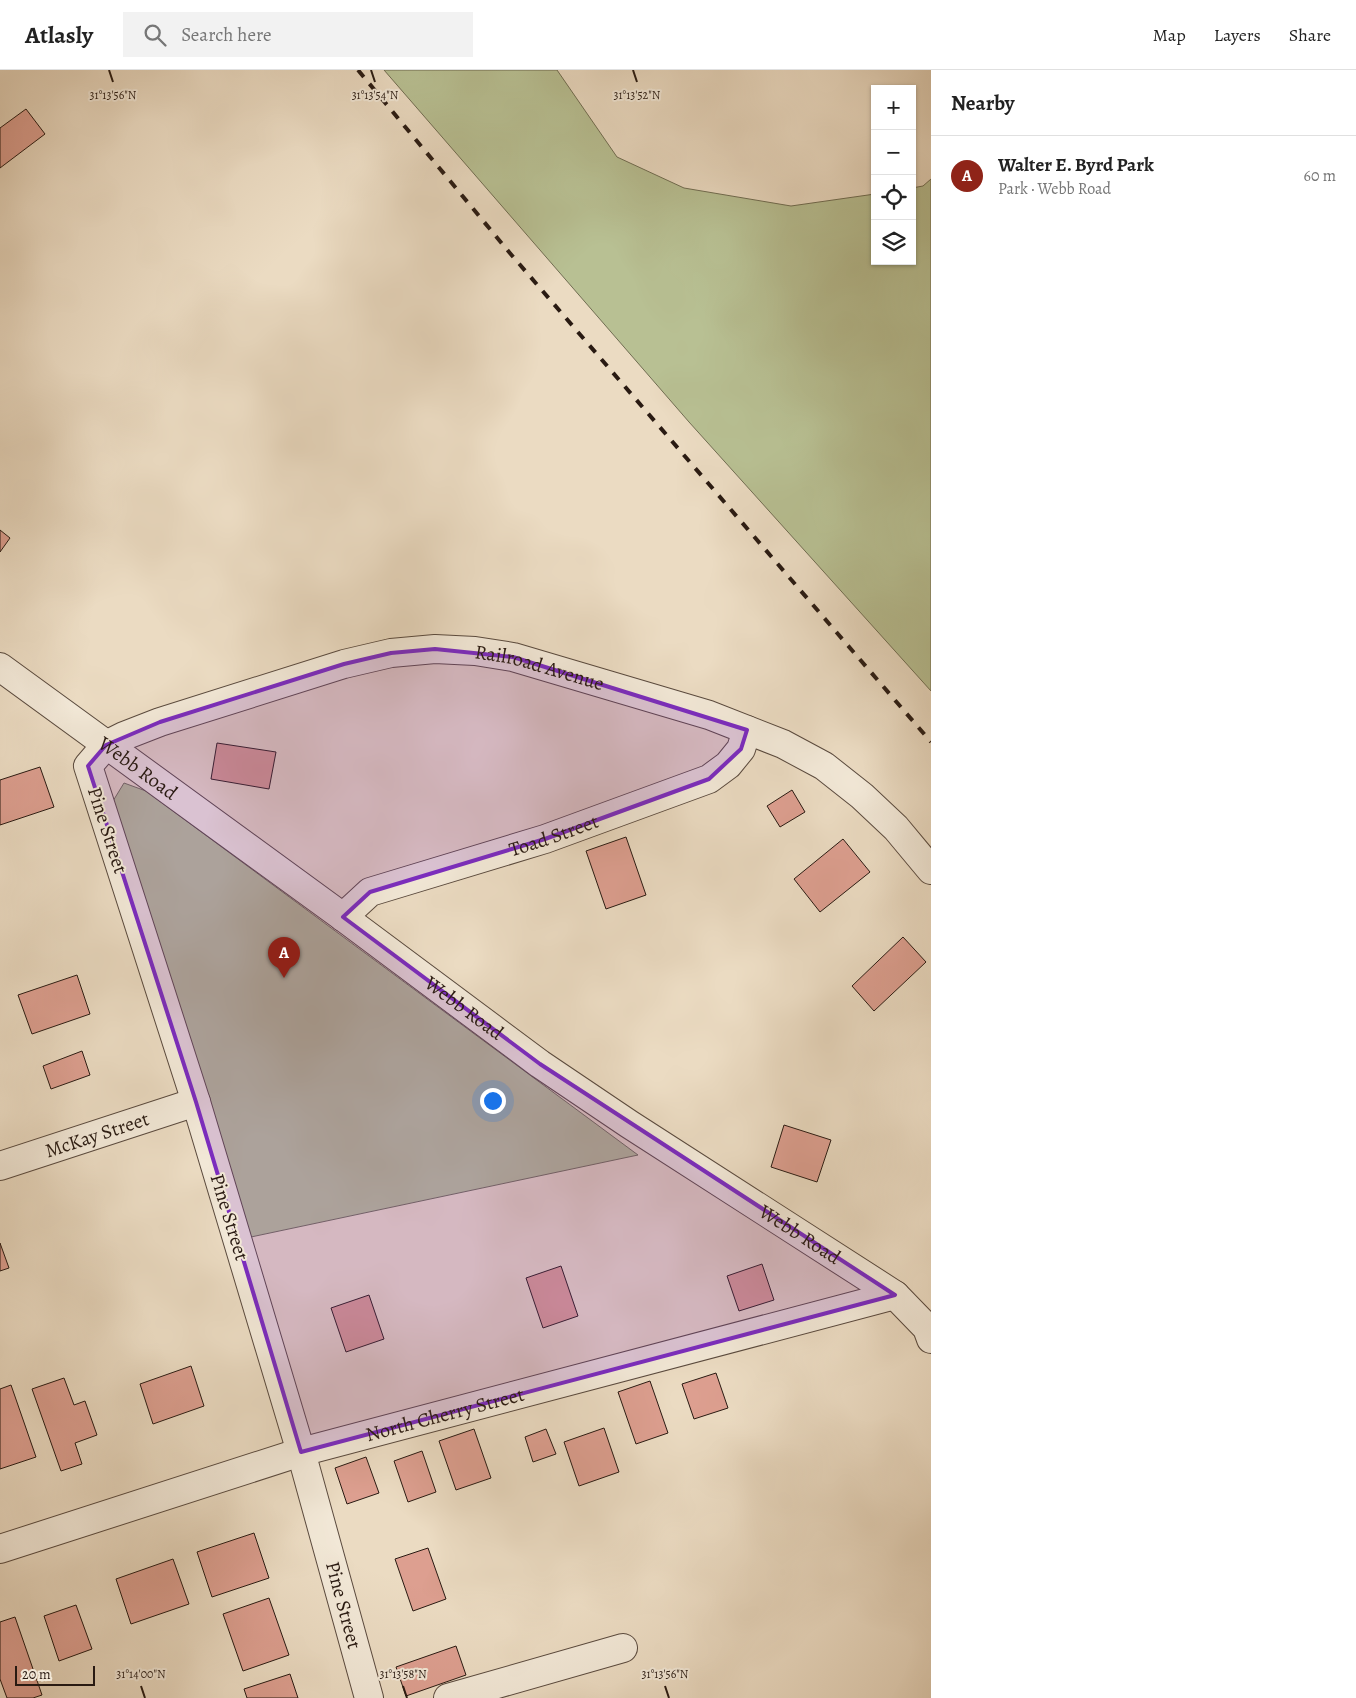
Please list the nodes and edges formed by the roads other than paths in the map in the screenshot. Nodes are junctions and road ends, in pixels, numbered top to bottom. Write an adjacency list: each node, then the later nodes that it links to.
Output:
1 (0, 666): 3 (street, Webb Road)
2 (747, 730): 3 (street, Railroad Avenue); 4 (street, Railroad Avenue); 5 (street, Toad Street)
3 (106, 745): 5 (street, Webb Road); 6 (street, Pine Street)
4 (931, 870)
5 (343, 917): 8 (street, Webb Road)
6 (196, 1102): 7 (street, McKay Street); 10 (street, Pine Street)
7 (0, 1166)
8 (895, 1295): 9 (street, Webb Road); 10 (street, North Cherry Street)
9 (930, 1331)
10 (301, 1452): 11 (street, North Cherry Street); 13 (street, Pine Street)
11 (0, 1549)
12 (623, 1648): 14 (street)
13 (370, 1698)
14 (448, 1698)

